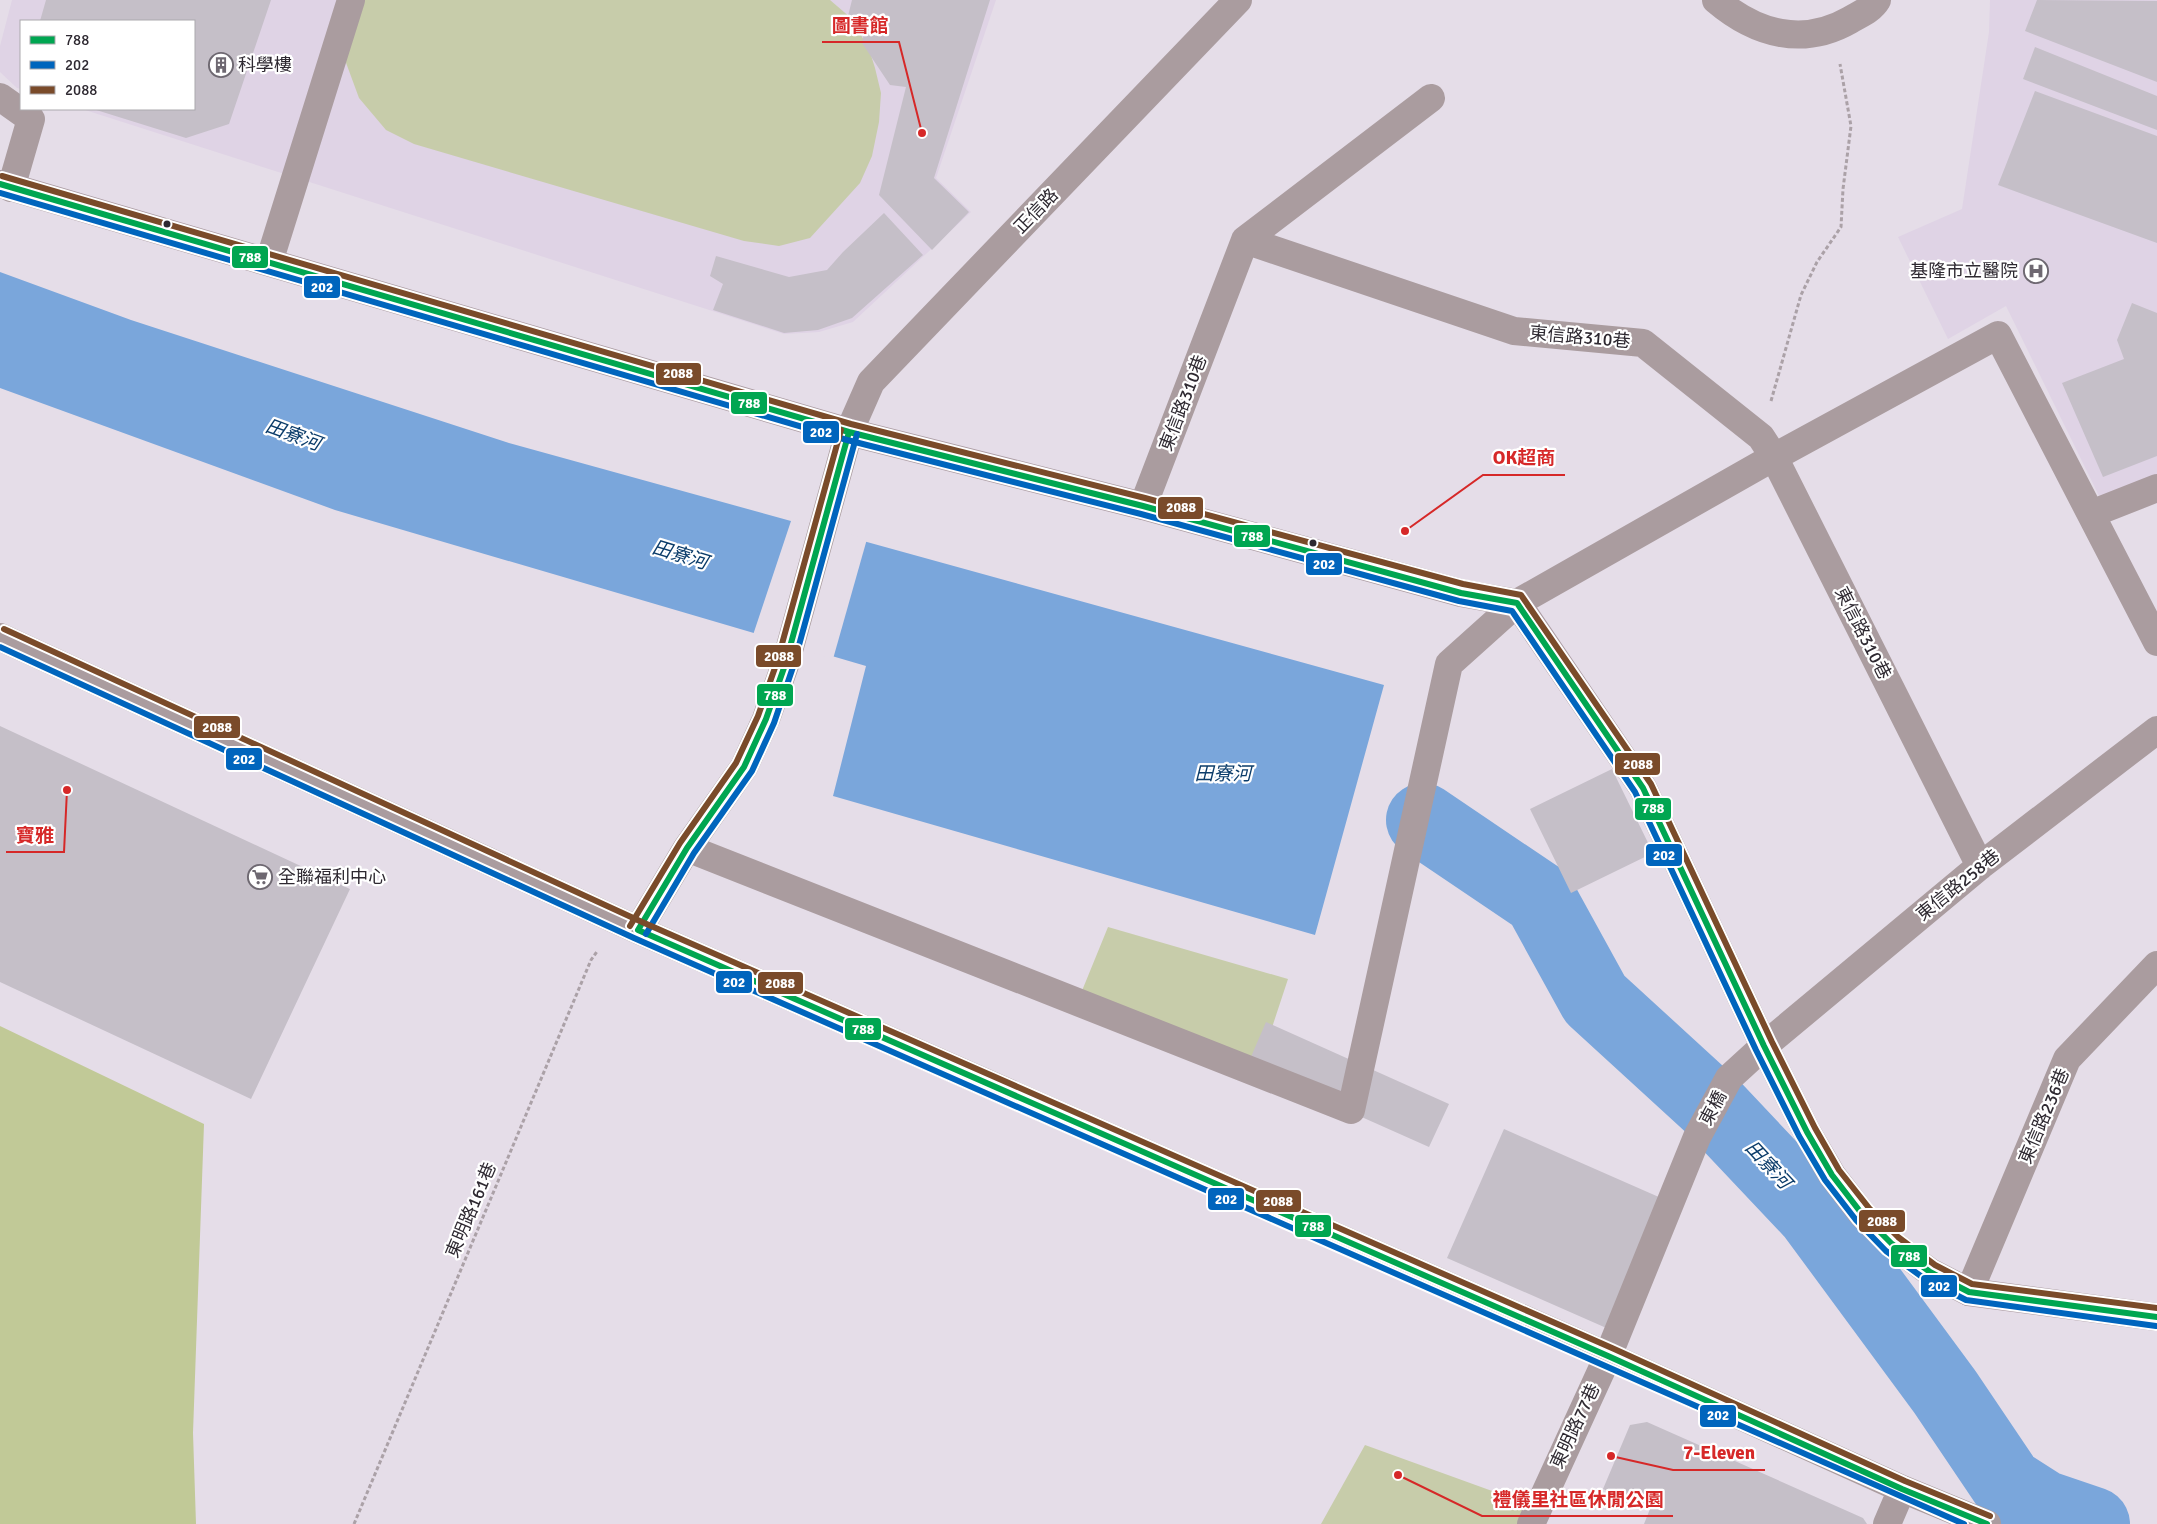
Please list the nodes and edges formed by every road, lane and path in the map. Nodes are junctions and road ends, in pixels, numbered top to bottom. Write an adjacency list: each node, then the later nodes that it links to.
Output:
1 (351, 0): 10 (street)
2 (1238, 0): 11 (street, 正信路)
3 (1716, 0): 5 (street)
4 (1877, 0): 5 (street)
5 (1834, 29): 12 (path)
6 (0, 97): 8 (street)
7 (1432, 98): 9 (street)
8 (6, 186): 10 (main road)
9 (1245, 240): 12 (street, 東信路310巷); 14 (street, 東信路310巷)
10 (269, 262): 11 (main road)
11 (849, 432): 14 (main road); 20 (street, 正信路)
12 (1768, 447): 15 (street); 16 (street); 21 (street, 東信路310巷)
13 (2157, 488): 15 (street)
14 (1143, 506): 16 (main road)
15 (2091, 514): 18 (street)
16 (1518, 603): 20 (street); 24 (main road)
17 (0, 636): 22 (street)
18 (2157, 642)
19 (2157, 730): 21 (street, 東信路258巷)
20 (687, 848): 22 (street, 正信路)
21 (1980, 866): 24 (street, 東信路258巷)
22 (638, 930): 28 (street); 30 (path, 東明路161巷)
23 (2157, 965): 26 (street, 東信路236巷)
24 (1764, 1046): 25 (street, 東信路258巷); 26 (main road)
25 (1729, 1078): 28 (street, 東橋)
26 (1969, 1292): 27 (main road)
27 (2157, 1317)
28 (1608, 1356): 29 (street); 31 (street, 東明路77巷)
29 (1902, 1489): 32 (street); 33 (street)
30 (354, 1524)
31 (1531, 1524)
32 (1887, 1524)
33 (1987, 1524)

